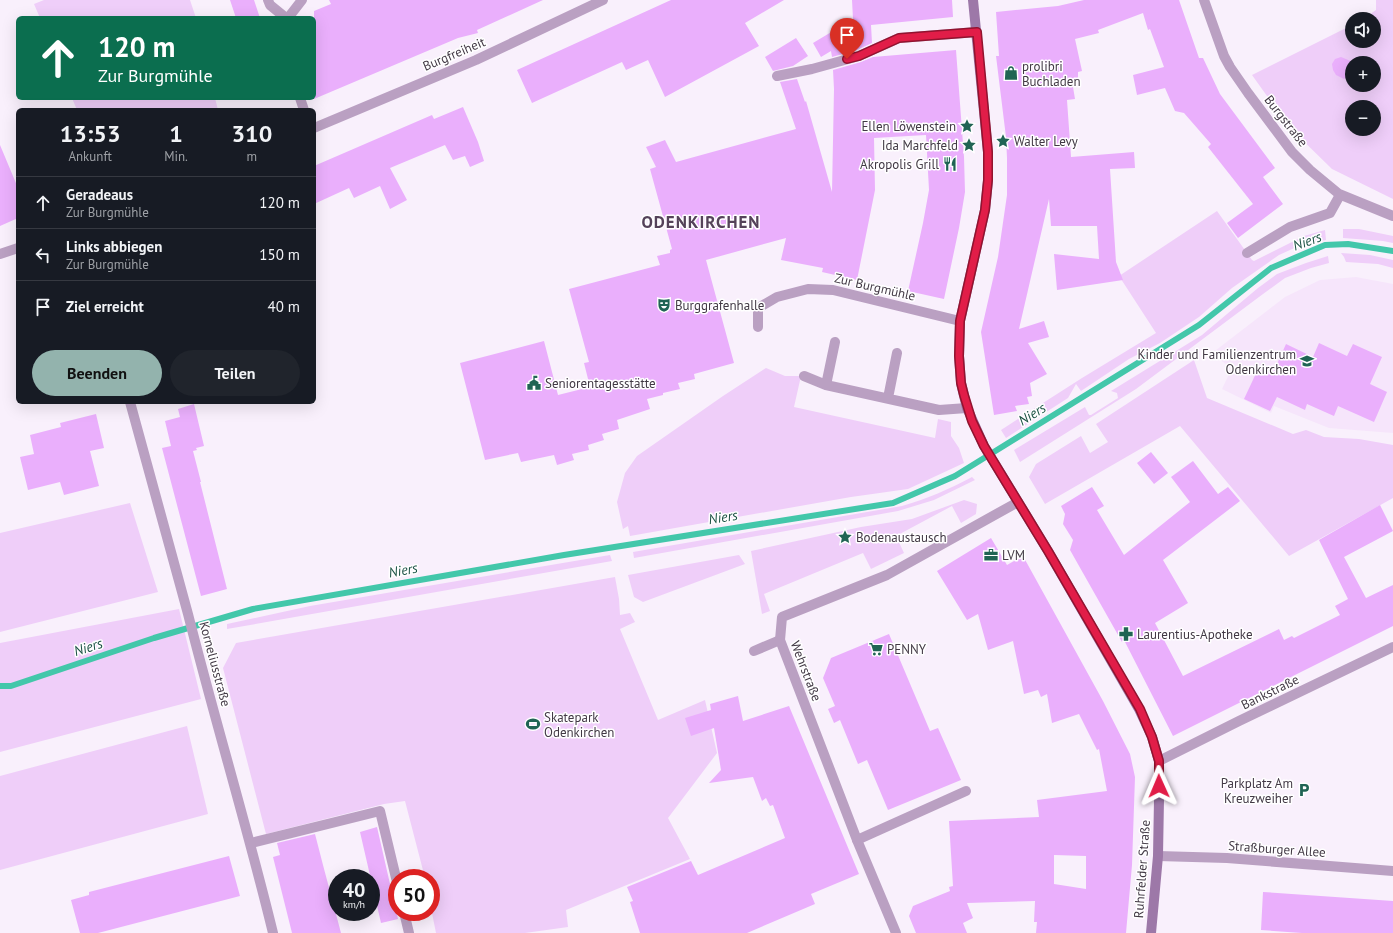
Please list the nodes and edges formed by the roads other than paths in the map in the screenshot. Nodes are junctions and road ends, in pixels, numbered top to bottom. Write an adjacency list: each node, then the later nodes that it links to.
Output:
1 (268, 0): 6 (street)
2 (302, 0): 7 (street)
3 (603, 0): 10 (street, Burgfreiheit)
4 (973, 0): 8 (main road)
5 (1204, 0): 11 (street, Burgstraße)
6 (284, 16)
7 (289, 16)
8 (977, 32): 9 (street); 16 (main road)
9 (777, 76)
10 (316, 127)
11 (1340, 195): 12 (street, Burgstraße); 14 (street)
12 (1393, 216)
13 (16, 249): 15 (street)
14 (1248, 253)
15 (0, 254)
16 (960, 321): 17 (street, Zur Burgmühle); 24 (main road)
17 (758, 327)
18 (835, 342): 21 (street)
19 (897, 353): 22 (street)
20 (804, 376): 21 (street)
21 (826, 385): 22 (street)
22 (888, 398): 24 (street)
23 (131, 404): 32 (street, Korneliusstraße)
24 (967, 408): 25 (main road, Ruhrfelder Straße)
25 (1018, 502): 26 (street, Wehrstraße); 29 (main road, Ruhrfelder Straße)
26 (780, 640): 28 (street); 31 (street, Wehrstraße)
27 (1393, 647): 29 (street, Bankstraße)
28 (754, 652)
29 (1159, 761): 33 (main road, Ruhrfelder Straße)
30 (966, 791): 31 (street)
31 (857, 840): 39 (street, Wehrstraße)
32 (251, 843): 34 (street); 37 (street, Korneliusstraße)
33 (1158, 856): 35 (street, Straßburger Allee); 40 (main road, Ruhrfelder Straße)
34 (394, 869)
35 (1393, 871)
36 (406, 921): 38 (street)
37 (272, 933)
38 (409, 933)
39 (896, 933)
40 (1150, 933)

